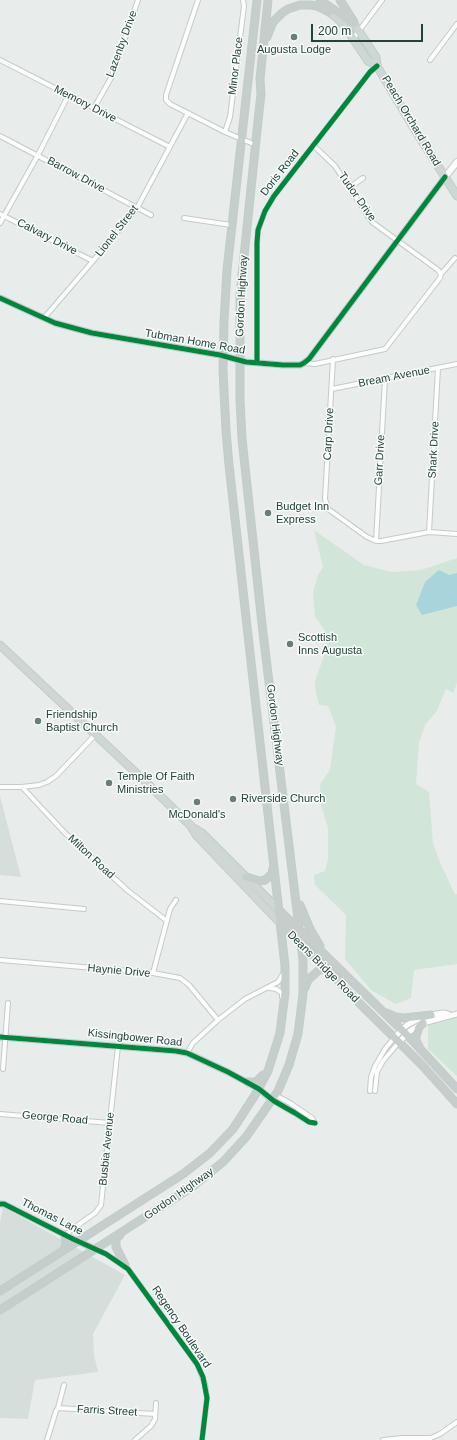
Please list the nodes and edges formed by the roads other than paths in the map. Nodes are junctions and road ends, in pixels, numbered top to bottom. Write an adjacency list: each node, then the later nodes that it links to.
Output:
1 (138, 0): 20 (street, Lazenby Drive)
2 (198, 0): 21 (street)
3 (243, 0): 22 (street, Minor Place)
4 (257, 0): 24 (highway, Gordon Highway)
5 (268, 0): 18 (highway, Gordon Highway)
6 (311, 0): 10 (highway)
7 (320, 0): 11 (highway)
8 (340, 0): 11 (highway)
9 (382, 0): 13 (street)
10 (329, 12): 14 (main road, Peach Orchard Road); 18 (highway)
11 (354, 24): 13 (main road, Peach Orchard Road)
12 (457, 24): 16 (street)
13 (360, 31): 14 (street); 17 (main road, Peach Orchard Road)
14 (353, 38): 17 (main road, Peach Orchard Road)
15 (0, 60): 19 (street, Memory Drive)
16 (430, 60)
17 (377, 66): 26 (street, Doris Road); 30 (main road, Peach Orchard Road)
18 (261, 94): 25 (highway, Gordon Highway)
19 (68, 96): 20 (street, Memory Drive); 28 (street)
20 (94, 108): 27 (street, Memory Drive)
21 (188, 113): 22 (street); 27 (street, Lionel Street)
22 (226, 132): 24 (street)
23 (0, 136): 28 (street, Barrow Drive)
24 (241, 139): 25 (street); 39 (highway, Gordon Highway)
25 (256, 145): 41 (highway, Gordon Highway)
26 (314, 146): 32 (street, Tudor Drive); 42 (street, Doris Road)
27 (170, 147): 34 (street, Lionel Street)
28 (38, 155): 34 (street, Barrow Drive); 35 (street)
29 (457, 162): 30 (main road)
30 (445, 177): 33 (main road, Peach Orchard Road); 40 (street)
31 (363, 178): 32 (street)
32 (349, 188): 40 (street, Tudor Drive)
33 (457, 196)
34 (137, 208): 36 (street, Barrow Drive); 44 (street, Lionel Street)
35 (2, 214): 38 (street); 44 (street, Calvary Drive)
36 (151, 215)
37 (184, 218): 39 (street)
38 (0, 222)
39 (231, 225): 48 (highway, Gordon Highway)
40 (398, 241): 45 (street, Tudor Drive); 52 (street)
41 (246, 242): 42 (street); 50 (highway, Gordon Highway)
42 (257, 243): 51 (street, Doris Road)
43 (455, 258): 45 (street)
44 (93, 261): 47 (street, Lionel Street)
45 (441, 274): 49 (street)
46 (0, 298): 47 (street, Tubman Home Road)
47 (44, 318): 48 (street, Tubman Home Road)
48 (223, 356): 50 (street, Tubman Home Road); 65 (highway, Gordon Highway)
49 (334, 359): 52 (street); 56 (street, Carp Drive)
50 (239, 360): 51 (street, Tubman Home Road); 66 (highway, Gordon Highway)
51 (257, 363): 52 (street, Tubman Home Road)
52 (304, 363)
53 (457, 364): 54 (street, Bream Avenue)
54 (438, 368): 55 (street, Bream Avenue); 57 (street, Shark Drive)
55 (385, 379): 56 (street, Bream Avenue); 59 (street, Garr Drive)
56 (332, 389): 59 (street, Carp Drive)
57 (429, 532): 58 (street); 59 (street)
58 (457, 534)
59 (376, 540)
60 (0, 645): 61 (main road, Deans Bridge Road)
61 (95, 734): 63 (street); 64 (main road, Deans Bridge Road)
62 (0, 787): 63 (street)
63 (22, 787): 72 (street, Milton Road)
64 (192, 828): 67 (main road, Deans Bridge Road); 73 (main road, Deans Bridge Road)
65 (274, 859): 67 (highway); 71 (highway, Gordon Highway)
66 (293, 874): 74 (highway, Gordon Highway); 77 (highway)
67 (246, 877): 71 (main road, Deans Bridge Road)
68 (176, 900): 72 (street)
69 (0, 901): 70 (street)
70 (84, 909)
71 (279, 910): 73 (highway, Gordon Highway); 74 (highway, Deans Bridge Road)
72 (167, 921): 80 (street)
73 (281, 924): 75 (highway, Deans Bridge Road); 78 (highway, Gordon Highway)
74 (300, 930): 75 (highway, Gordon Highway); 77 (highway, Deans Bridge Road)
75 (301, 944): 79 (highway, Deans Bridge Road); 82 (highway, Gordon Highway)
76 (0, 960): 80 (street, Haynie Drive)
77 (330, 961): 85 (highway, Deans Bridge Road)
78 (285, 966): 81 (street, Kissingbower Road); 84 (highway, Gordon Highway)
79 (327, 969): 82 (highway); 94 (highway, Deans Bridge Road)
80 (153, 973): 89 (street, Haynie Drive)
81 (269, 988): 84 (street); 89 (street, Kissingbower Road)
82 (303, 994): 104 (highway, Gordon Highway)
83 (8, 1003): 93 (street)
84 (284, 1006): 96 (highway, Gordon Highway)
85 (378, 1008): 88 (highway); 91 (highway, Deans Bridge Road)
86 (451, 1014): 87 (street); 88 (street); 90 (street)
87 (457, 1014)
88 (432, 1015): 91 (street)
89 (218, 1020): 97 (street, Kissingbower Road)
90 (423, 1023): 91 (street); 98 (highway)
91 (404, 1033): 94 (street); 98 (highway, Deans Bridge Road)
92 (0, 1037): 93 (street, Kissingbower Road)
93 (6, 1037): 95 (street, Kissingbower Road); 99 (street)
94 (397, 1040): 103 (street); 105 (highway, Deans Bridge Road)
95 (118, 1046): 97 (street, Kissingbower Road); 108 (street, Busbia Avenue)
96 (277, 1046): 100 (highway); 101 (highway, Gordon Highway)
97 (187, 1053): 100 (street, Kissingbower Road)
98 (424, 1053): 102 (highway, Deans Bridge Road)
99 (3, 1069)
100 (248, 1082): 101 (street, Kissingbower Road)
101 (259, 1089): 104 (street, Kissingbower Road); 112 (highway, Gordon Highway)
102 (457, 1089)
103 (372, 1091)
104 (274, 1097): 106 (street, Kissingbower Road); 110 (highway, Gordon Highway)
105 (457, 1104)
106 (296, 1111): 106 (street, Kissingbower Road)
107 (0, 1114): 108 (street, George Road)
108 (110, 1123): 111 (street, Busbia Avenue)
109 (0, 1204): 111 (street, Thomas Lane)
110 (123, 1231): 113 (highway, Gordon Highway); 115 (highway)
111 (65, 1235): 112 (street, Thomas Lane); 114 (highway)
112 (78, 1242): 113 (street, Thomas Lane); 114 (highway, Gordon Highway)
113 (95, 1249): 115 (street, Regency Boulevard); 117 (highway, Gordon Highway)
114 (64, 1250): 116 (highway, Gordon Highway)
115 (125, 1265): 126 (street, Regency Boulevard)
116 (0, 1291)
117 (0, 1310)
118 (64, 1385): 120 (street)
119 (156, 1403): 121 (street)
120 (58, 1408): 121 (street, Farris Street); 124 (street)
121 (155, 1414): 125 (street)
122 (456, 1424): 123 (street)
123 (422, 1439): 127 (street)
124 (47, 1440)
125 (135, 1440)
126 (202, 1440)
127 (383, 1440)

